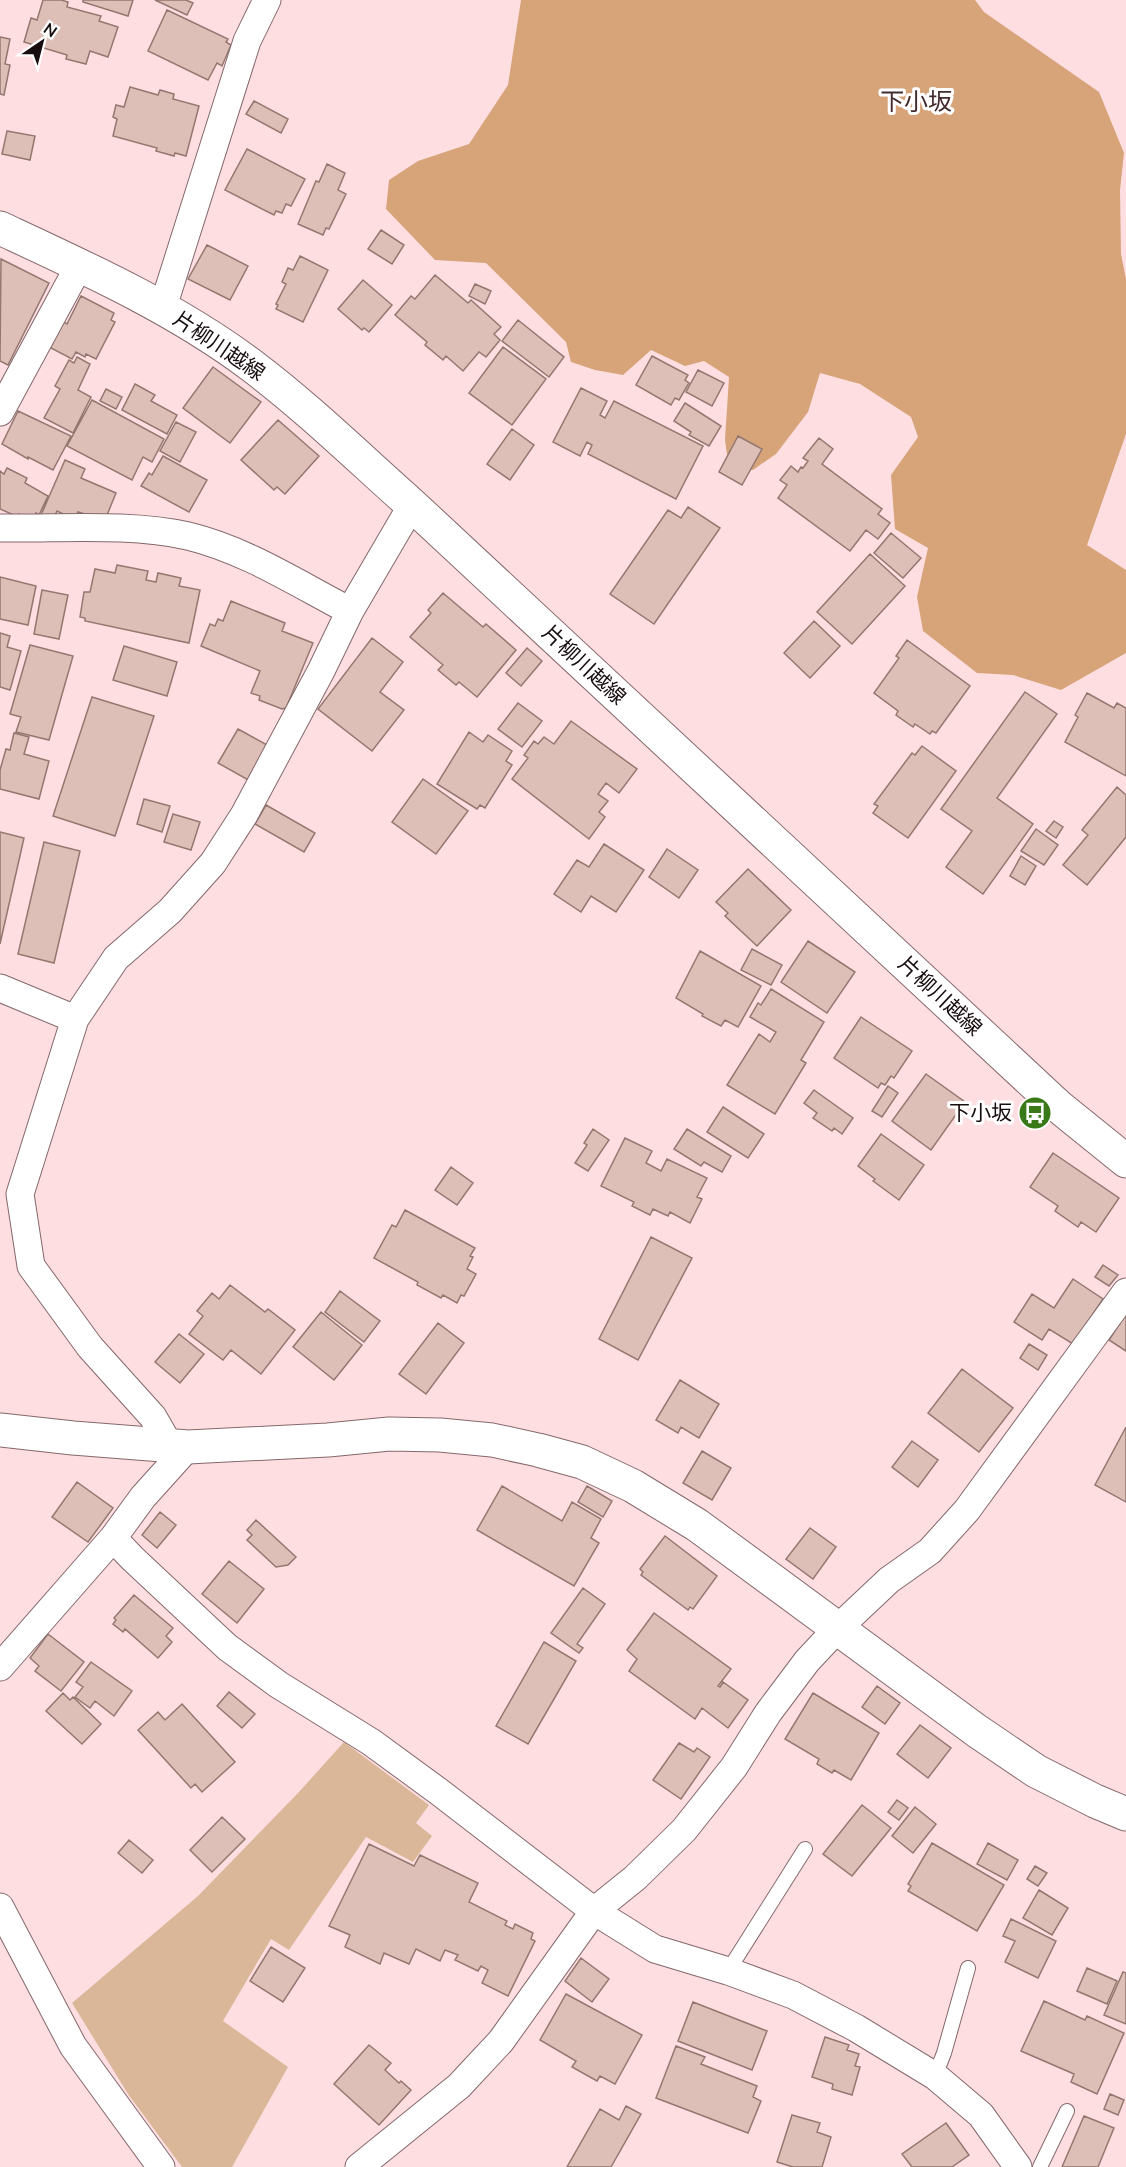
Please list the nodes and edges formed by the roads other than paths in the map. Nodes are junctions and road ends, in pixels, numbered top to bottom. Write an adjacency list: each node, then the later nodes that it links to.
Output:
1 (267, 0): 4 (street)
2 (0, 228): 3 (main road, 片柳川越線)
3 (79, 266): 4 (main road, 片柳川越線); 5 (street)
4 (163, 308): 6 (main road, 片柳川越線)
5 (0, 412)
6 (412, 505): 8 (street); 11 (main road, 片柳川越線)
7 (0, 528): 8 (street)
8 (350, 611): 10 (street)
9 (0, 988): 10 (street)
10 (75, 1019): 14 (street)
11 (1124, 1155)
12 (1126, 1292): 16 (street)
13 (0, 1430): 14 (main road)
14 (178, 1446): 15 (street); 16 (main road)
15 (113, 1538): 17 (street); 21 (street)
16 (837, 1629): 18 (main road); 21 (street)
17 (0, 1667)
18 (1126, 1814)
19 (806, 1849): 23 (lane)
20 (0, 1907): 26 (street)
21 (594, 1911): 23 (street); 27 (street)
22 (968, 1968): 24 (lane)
23 (728, 1971): 24 (street)
24 (935, 2076): 28 (street)
25 (1067, 2111): 29 (lane)
26 (161, 2167)
27 (359, 2167)
28 (1018, 2167)
29 (1040, 2167)

